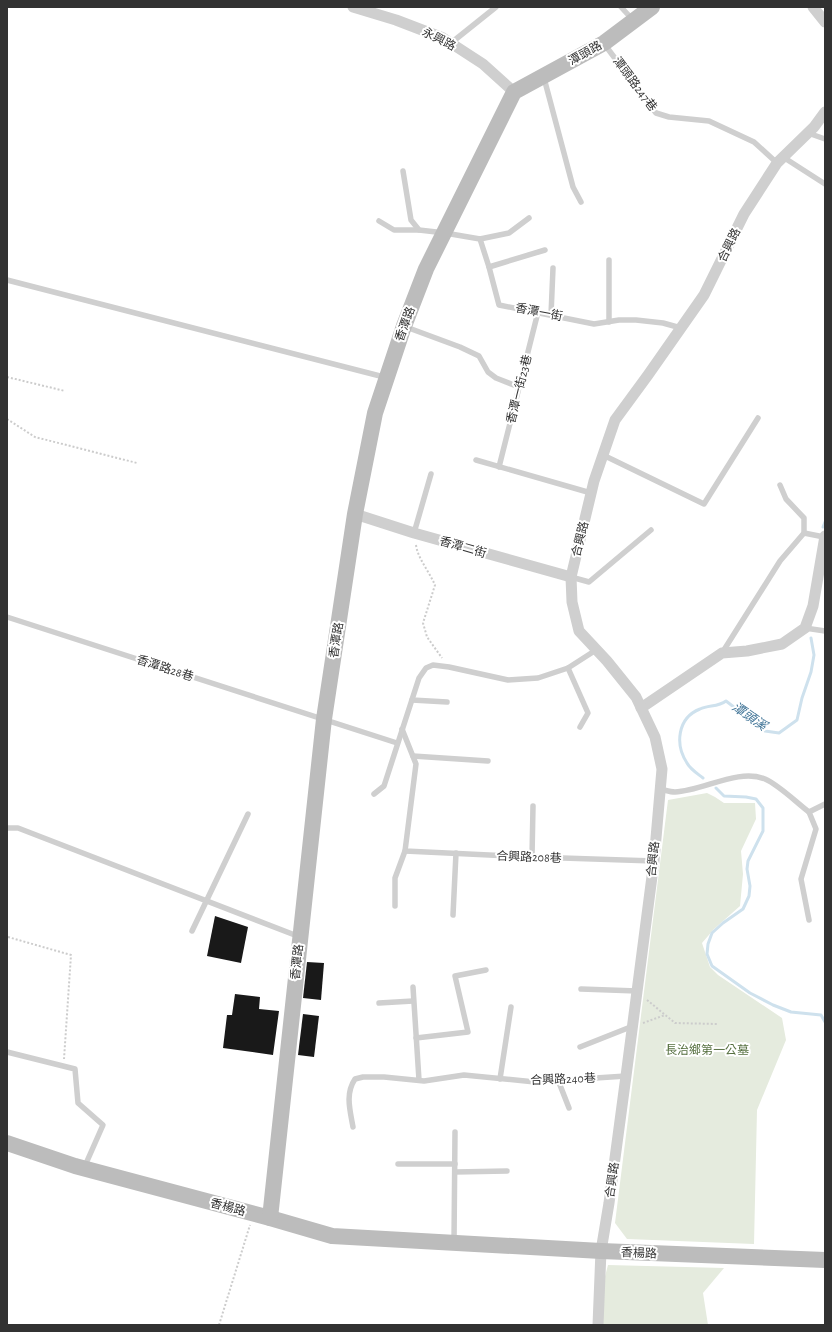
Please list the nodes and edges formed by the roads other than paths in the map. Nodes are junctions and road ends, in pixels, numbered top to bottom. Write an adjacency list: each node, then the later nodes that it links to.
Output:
1 (353, 7): 9 (street, 永興路)
2 (496, 7): 9 (lane)
3 (621, 7): 6 (lane)
4 (652, 7): 6 (street, 潭頭路)
5 (813, 7): 7 (street)
6 (634, 20): 8 (street, 潭頭路)
7 (825, 22)
8 (604, 43): 10 (street, 潭頭路); 15 (lane, 潭頭路247巷)
9 (451, 44): 11 (street, 永興路)
10 (543, 76): 11 (street, 潭頭路); 18 (lane)
11 (514, 92): 22 (street, 香潭路)
12 (825, 112): 13 (street, 合興路)
13 (808, 133): 14 (lane); 15 (street, 合興路)
14 (825, 139)
15 (780, 160): 17 (lane, 潭頭路247巷); 33 (street, 合興路)
16 (403, 171): 21 (lane)
17 (825, 184)
18 (581, 202)
19 (529, 218): 23 (lane)
20 (379, 221): 21 (lane)
21 (419, 230): 22 (lane)
22 (445, 233): 23 (lane); 32 (street, 香潭路)
23 (480, 239): 26 (lane, 香潭一街)
24 (545, 250): 26 (lane)
25 (610, 260): 31 (lane)
26 (489, 267): 29 (lane, 香潭一街)
27 (554, 268): 30 (lane)
28 (7, 280): 34 (lane)
29 (538, 312): 30 (lane, 香潭一街); 35 (lane, 香潭一街23巷)
30 (551, 315): 31 (lane, 香潭一街)
31 (609, 322): 33 (lane, 香潭一街)
32 (404, 326): 34 (street, 香潭路); 35 (lane)
33 (681, 328): 37 (street, 合興路)
34 (387, 378): 43 (street, 香潭路)
35 (519, 387): 39 (lane, 香潭一街23巷)
36 (758, 418): 37 (lane)
37 (603, 455): 42 (street, 合興路)
38 (476, 460): 39 (lane)
39 (499, 467): 42 (lane)
40 (431, 474): 45 (lane)
41 (780, 485): 46 (lane)
42 (591, 493): 48 (street, 合興路)
43 (355, 514): 45 (street, 香潭二街); 58 (street, 香潭路)
44 (651, 530): 48 (lane)
45 (414, 533): 48 (street, 香潭二街)
46 (804, 533): 47 (lane); 53 (lane)
47 (825, 537): 50 (street)
48 (571, 577): 52 (street, 合興路)
49 (7, 617): 58 (lane, 香潭路28巷)
50 (805, 628): 51 (lane); 53 (street)
51 (825, 631)
52 (596, 650): 54 (lane); 57 (street, 合興路)
53 (722, 653): 57 (street)
54 (568, 668): 55 (lane); 59 (lane)
55 (412, 700): 56 (lane); 60 (lane)
56 (447, 702)
57 (641, 708): 64 (street, 合興路)
58 (324, 719): 61 (lane, 香潭路28巷); 80 (street, 香潭路)
59 (580, 728)
60 (402, 729): 61 (lane); 62 (lane)
61 (397, 743): 65 (lane)
62 (413, 756): 63 (lane); 71 (lane)
63 (488, 761)
64 (660, 789): 68 (lane); 74 (street, 合興路)
65 (374, 794)
66 (825, 804): 68 (lane)
67 (533, 806): 73 (lane)
68 (809, 812): 78 (lane)
69 (248, 814): 75 (lane)
70 (7, 828): 75 (lane)
71 (405, 851): 72 (lane, 合興路208巷); 76 (lane)
72 (456, 853): 73 (lane, 合興路208巷); 77 (lane)
73 (532, 857): 74 (lane, 合興路208巷)
74 (654, 861): 84 (street, 合興路)
75 (207, 901): 79 (lane); 80 (lane)
76 (395, 906)
77 (453, 914)
78 (809, 920)
79 (192, 931)
80 (300, 937): 105 (street, 香潭路)
81 (486, 970): 89 (lane)
82 (412, 988): 85 (lane)
83 (582, 989): 84 (lane)
84 (637, 991): 88 (street, 合興路)
85 (414, 1001): 86 (lane); 89 (lane)
86 (379, 1003)
87 (512, 1007): 93 (lane)
88 (633, 1026): 90 (lane); 92 (street, 合興路)
89 (416, 1038): 94 (lane)
90 (580, 1047)
91 (7, 1052): 102 (lane)
92 (626, 1076): 95 (lane, 合興路240巷); 107 (street, 合興路)
93 (500, 1078): 94 (lane, 合興路240巷); 95 (lane, 合興路240巷)
94 (419, 1080): 97 (lane, 合興路240巷)
95 (558, 1080): 96 (lane)
96 (569, 1108)
97 (353, 1127)
98 (455, 1132): 101 (lane)
99 (7, 1143): 102 (street, 香楊路)
100 (398, 1164): 101 (lane)
101 (455, 1164): 104 (lane)
102 (84, 1168): 105 (street, 香楊路)
103 (506, 1171): 104 (lane)
104 (455, 1172): 106 (lane)
105 (270, 1218): 106 (street, 香楊路)
106 (454, 1243): 107 (street, 香楊路)
107 (601, 1251): 108 (street, 香楊路); 109 (street, 合興路)
108 (825, 1260)
109 (598, 1325)

